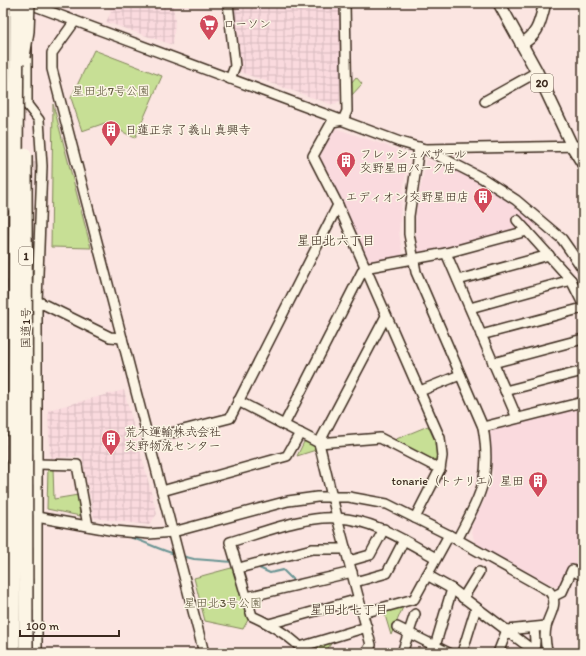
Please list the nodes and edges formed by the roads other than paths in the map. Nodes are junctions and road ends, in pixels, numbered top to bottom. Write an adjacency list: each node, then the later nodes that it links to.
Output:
1 (4, 3): 12 (highway, bridge)
2 (17, 3): 12 (highway, bridge)
3 (27, 3): 8 (street); 12 (highway, bridge)
4 (228, 3): 11 (street)
5 (345, 3): 14 (street)
6 (499, 3): 9 (main road, 20)
7 (545, 3): 9 (main road)
8 (75, 21): 11 (street); 35 (street)
9 (521, 44): 10 (main road, 20)
10 (537, 72): 13 (street); 15 (main road, 20)
11 (230, 79): 14 (street)
12 (12, 100): 19 (highway, bridge); 29 (street); 50 (highway, 国道1号 / 1, bridge); 92 (highway, bridge)
13 (485, 101)
14 (343, 120): 16 (street); 18 (street)
15 (578, 146): 16 (street); 17 (main road, 20)
16 (422, 148): 24 (street); 26 (street)
17 (583, 164)
18 (338, 205): 25 (street); 42 (street)
19 (3, 207)
20 (517, 220): 21 (street)
21 (527, 231): 22 (street); 23 (street)
22 (446, 253): 24 (street); 27 (street)
23 (549, 255): 27 (street); 28 (street)
24 (413, 260): 25 (street); 39 (street)
25 (364, 268): 33 (street); 45 (street)
26 (583, 269)
27 (458, 280): 31 (street)
28 (570, 280): 30 (street); 31 (street)
29 (37, 301): 35 (street); 50 (street)
30 (583, 304)
31 (470, 308): 34 (street)
32 (583, 308): 34 (street)
33 (386, 316): 41 (street); 49 (street)
34 (482, 335): 37 (street)
35 (122, 338): 48 (street)
36 (583, 339): 37 (street)
37 (493, 363): 40 (street)
38 (583, 371): 40 (street)
39 (460, 375): 41 (street); 46 (street)
40 (505, 390): 44 (street)
41 (420, 391): 51 (street)
42 (238, 401): 45 (street); 48 (street)
43 (583, 402): 44 (street)
44 (517, 418): 46 (street)
45 (284, 425): 47 (street)
46 (483, 428): 61 (street)
47 (300, 433): 49 (street); 52 (street)
48 (148, 439): 52 (street)
49 (319, 443): 51 (street); 53 (street)
50 (32, 461): 55 (street); 58 (street); 70 (highway, 国道1号 / 1, bridge)
51 (440, 469): 57 (street)
52 (162, 491): 60 (street)
53 (332, 497): 56 (street); 57 (street); 60 (street)
54 (3, 511): 55 (street)
55 (37, 517): 58 (street); 86 (street)
56 (337, 518): 59 (street); 63 (street); 66 (street)
57 (416, 518): 61 (street)
58 (88, 526): 60 (street)
59 (384, 529): 62 (street); 65 (street)
60 (173, 532): 95 (street)
61 (453, 537): 64 (street); 74 (street)
62 (404, 540): 64 (street); 72 (street)
63 (346, 548): 65 (street); 66 (street)
64 (436, 558): 69 (street)
65 (349, 561): 67 (street)
66 (239, 568): 75 (street)
67 (352, 572): 72 (street); 75 (street)
68 (479, 572): 76 (street)
69 (427, 575): 73 (street); 79 (street)
70 (26, 576): 86 (street); 93 (highway, 国道1号 / 1, bridge)
71 (583, 576): 74 (street)
72 (355, 582): 77 (street)
73 (452, 589): 76 (street); 90 (street)
74 (554, 596): 82 (street)
75 (247, 597): 81 (street)
76 (463, 598): 78 (street)
77 (359, 599): 79 (street); 81 (street)
78 (476, 608): 87 (street); 99 (street)
79 (363, 613): 83 (street)
80 (415, 614): 88 (street)
81 (269, 624): 89 (street)
82 (546, 626): 85 (street); 101 (street)
83 (366, 627): 89 (street); 96 (street)
84 (397, 627): 88 (street)
85 (534, 628): 87 (street); 91 (street)
86 (37, 630): 94 (street)
87 (507, 630): 91 (street); 100 (street)
88 (409, 633): 90 (street); 97 (street)
89 (303, 650)
90 (434, 650): 98 (street)
91 (534, 652)
92 (13, 653)
93 (26, 653)
94 (37, 653)
95 (204, 653)
96 (366, 653)
97 (402, 653)
98 (448, 653)
99 (462, 653)
100 (498, 653)
101 (548, 653)

